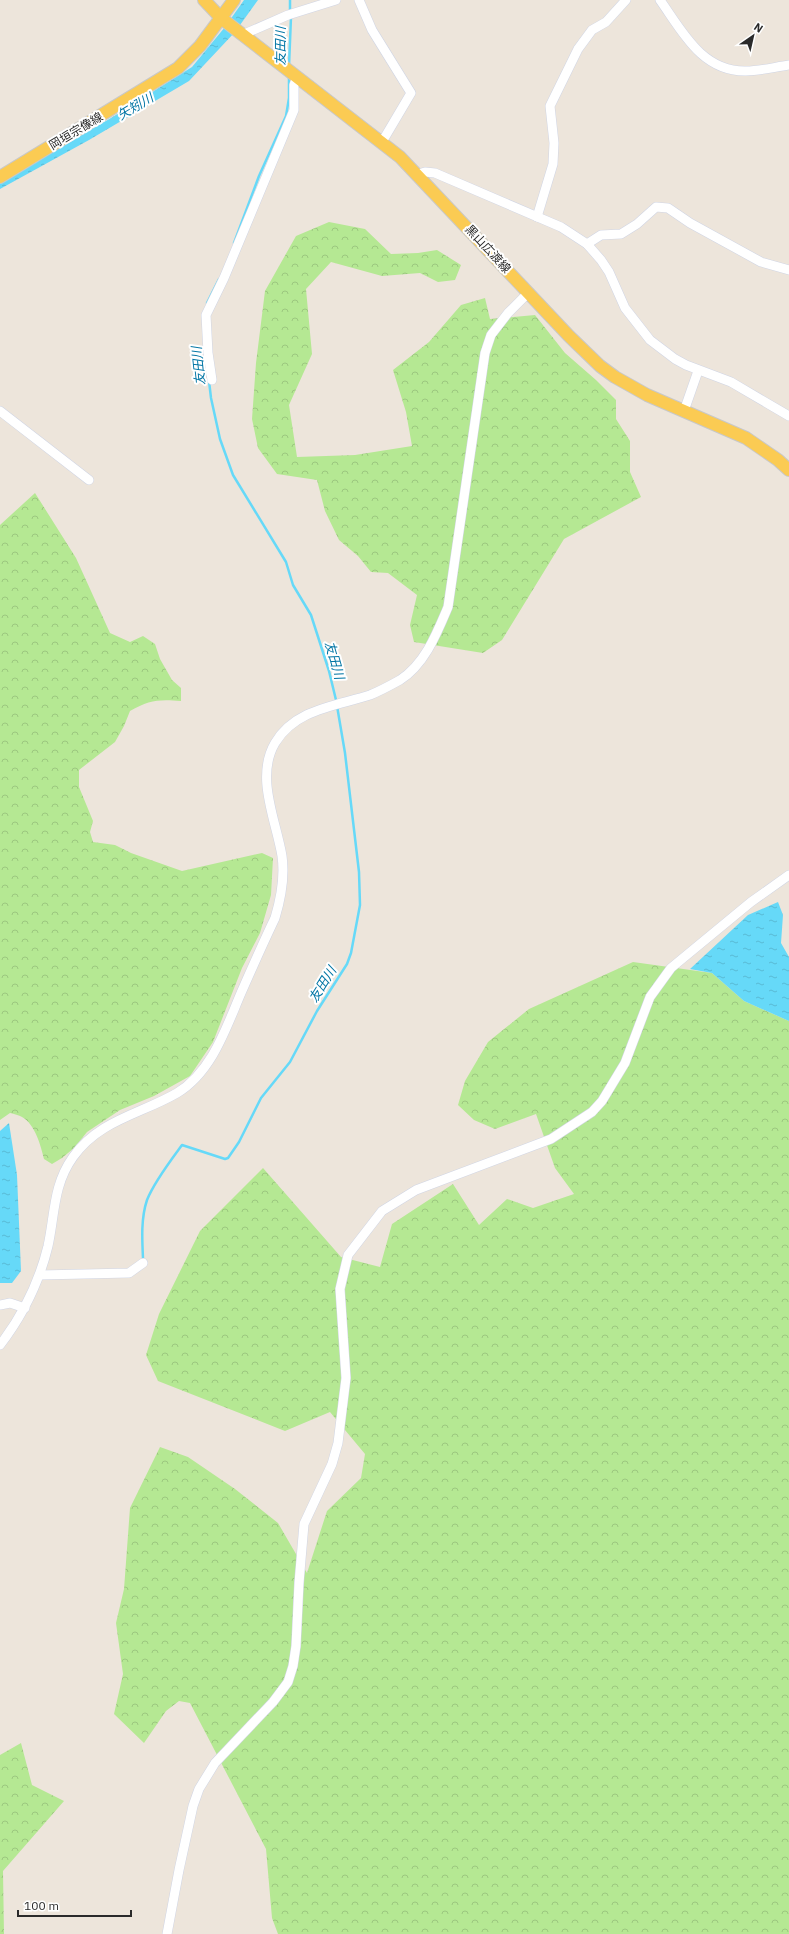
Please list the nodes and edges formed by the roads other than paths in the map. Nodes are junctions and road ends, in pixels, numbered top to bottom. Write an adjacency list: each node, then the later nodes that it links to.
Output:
1 (204, 0): 7 (main road, 黒山広渡線)
2 (234, 0): 7 (main road, 岡垣宗像線)
3 (336, 0): 8 (street)
4 (359, 0): 11 (street)
5 (626, 0): 14 (street)
6 (660, 0): 9 (street)
7 (221, 18): 8 (main road, 黒山広渡線); 13 (main road, 岡垣宗像線)
8 (242, 34): 10 (main road, 黒山広渡線)
9 (789, 65)
10 (297, 76): 11 (main road, 黒山広渡線); 19 (street)
11 (382, 142): 12 (main road, 黒山広渡線)
12 (418, 174): 14 (street); 17 (main road, 黒山広渡線)
13 (0, 177)
14 (537, 217): 15 (street)
15 (587, 244): 16 (street); 18 (street)
16 (789, 270)
17 (528, 293): 21 (main road, 黒山広渡線); 27 (street)
18 (698, 371): 21 (street); 22 (street)
19 (212, 380)
20 (0, 411): 24 (street)
21 (684, 411): 23 (main road, 黒山広渡線)
22 (789, 416)
23 (789, 470)
24 (89, 480)
25 (789, 875): 31 (street)
26 (143, 1262): 27 (street)
27 (40, 1275): 29 (street)
28 (0, 1305): 29 (street)
29 (25, 1308): 30 (street)
30 (0, 1345)
31 (167, 1934)

